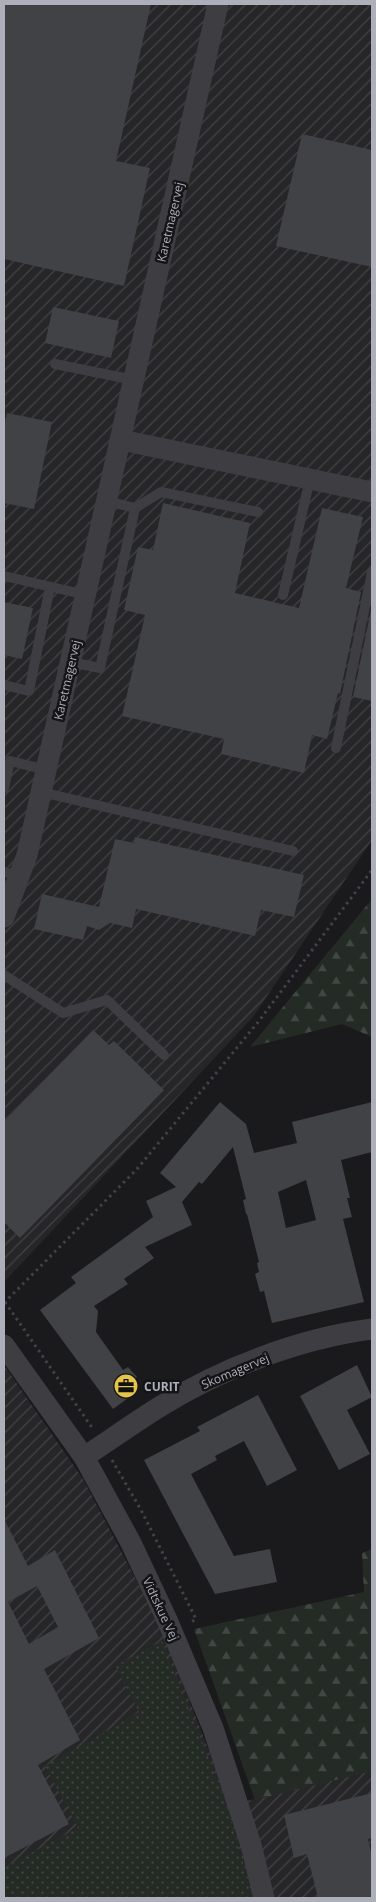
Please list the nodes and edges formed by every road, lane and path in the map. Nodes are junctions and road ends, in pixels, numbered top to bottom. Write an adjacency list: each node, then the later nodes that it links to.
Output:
1 (218, 4): 3 (street, Karetmagervej)
2 (55, 364): 3 (lane)
3 (134, 380): 4 (street, Karetmagervej)
4 (121, 440): 5 (street); 7 (street, Karetmagervej)
5 (310, 479): 6 (street); 14 (lane)
6 (372, 492)
7 (107, 501): 8 (lane); 13 (street, Karetmagervej)
8 (135, 508): 9 (lane); 15 (lane)
9 (258, 512)
10 (372, 572): 17 (lane)
11 (4, 576): 12 (lane)
12 (50, 587): 13 (lane); 16 (lane)
13 (86, 595): 15 (street, Karetmagervej)
14 (283, 595)
15 (71, 662): 18 (street, Karetmagervej)
16 (4, 686)
17 (336, 748)
18 (46, 770): 19 (lane); 20 (street, Karetmagervej)
19 (4, 788)
20 (42, 792): 21 (lane); 23 (street, Karetmagervej)
21 (293, 852)
22 (372, 870): 27 (path)
23 (12, 874): 24 (street, Karetmagervej)
24 (4, 917)
25 (4, 975): 26 (lane)
26 (164, 1055)
27 (4, 1303)
28 (372, 1329): 30 (street, Skomagervej)
29 (4, 1345): 30 (street, Vidtskue Vej)
30 (84, 1457): 31 (street, Vidtskue Vej)
31 (264, 1898)

